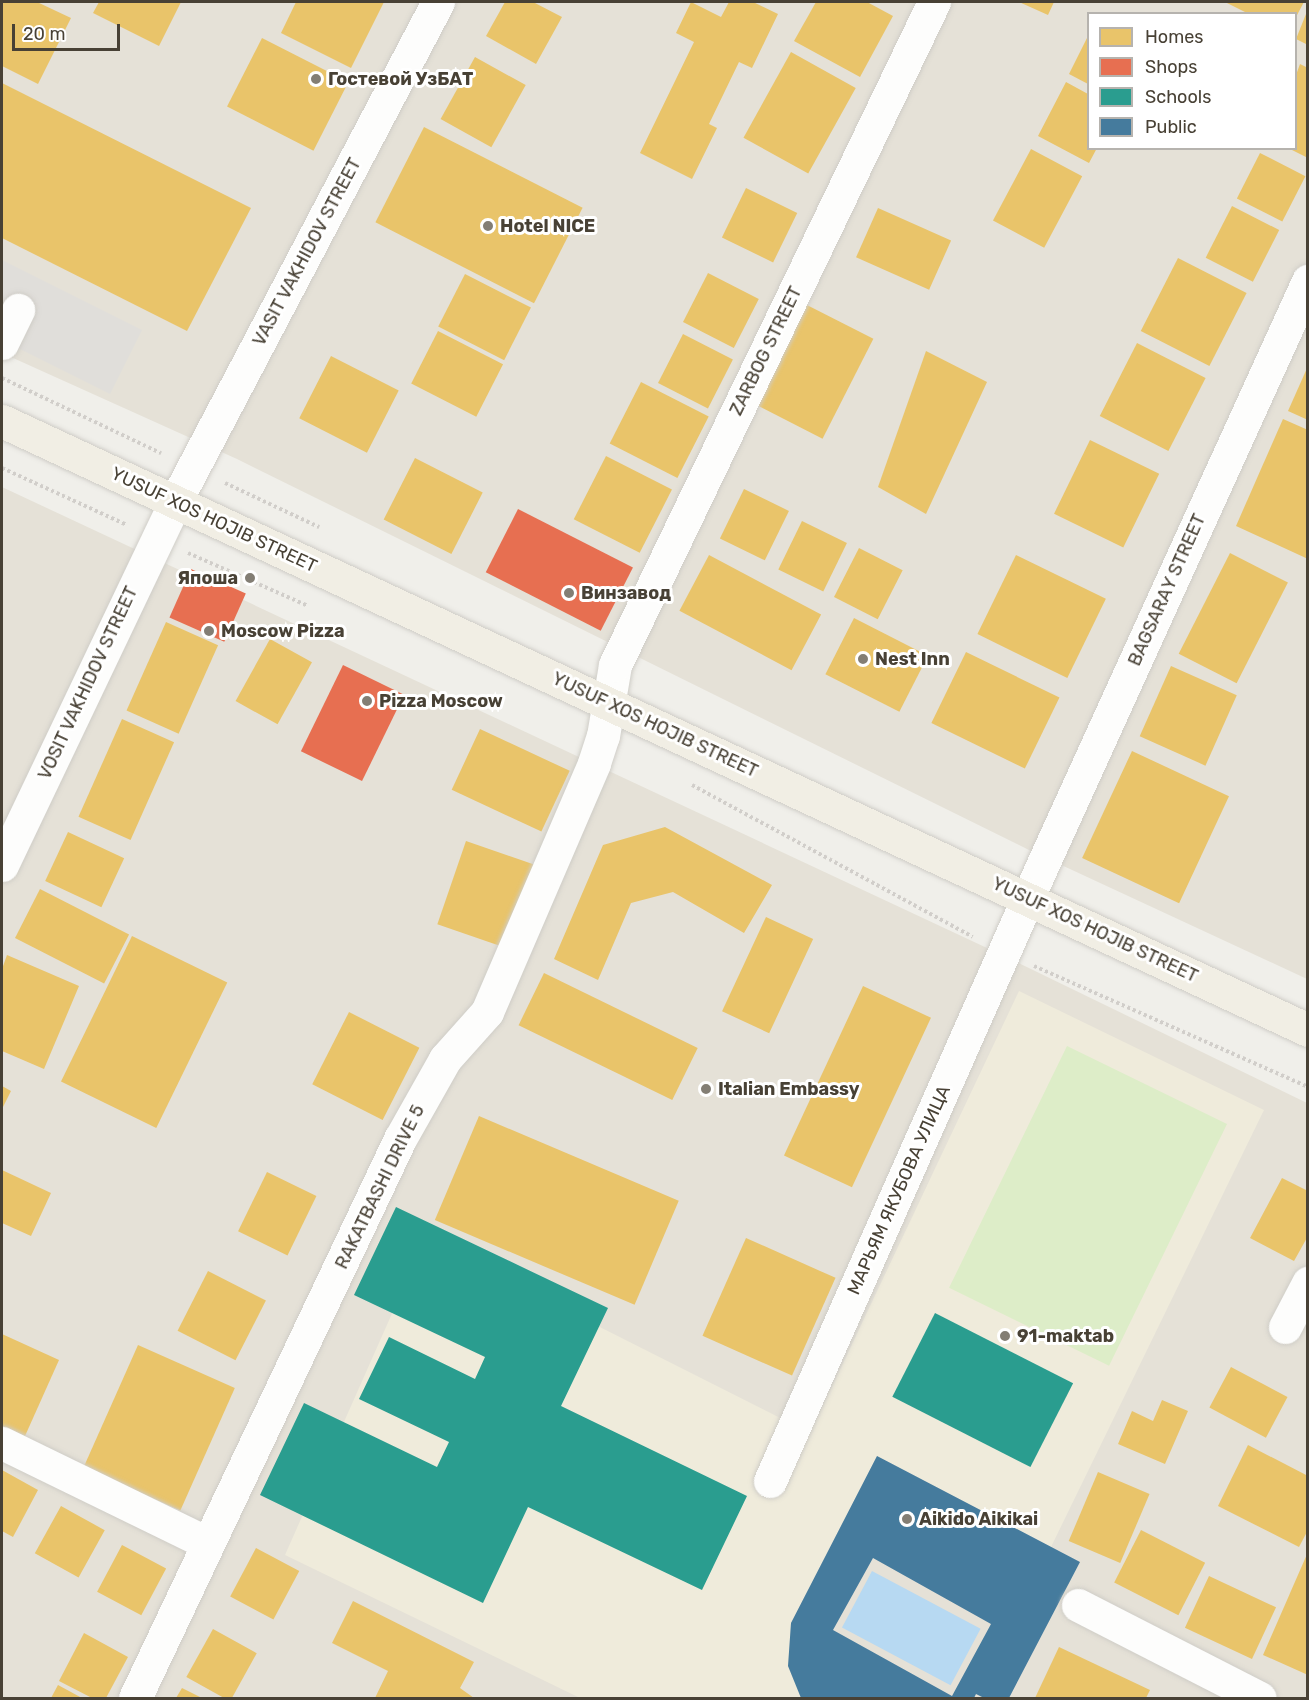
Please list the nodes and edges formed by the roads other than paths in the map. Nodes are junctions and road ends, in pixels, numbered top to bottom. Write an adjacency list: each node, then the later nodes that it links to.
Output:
1 (438, 2): 7 (street, VASIT VAKHIDOV STREET)
2 (934, 2): 8 (street, ZARBOG STREET)
3 (1308, 281): 10 (street, BAGSARАY STREET)
4 (18, 310): 5 (street)
5 (2, 344)
6 (2, 421): 7 (main road, YUSUF XOS HOJIB STREET)
7 (175, 502): 8 (main road, YUSUF XOS HOJIB STREET); 9 (street, VOSIT VAKHIDOV STREET)
8 (608, 704): 10 (main road, YUSUF XOS HOJIB STREET); 16 (street, RAKATBASHI DRIVE 5)
9 (2, 865)
10 (1027, 899): 11 (main road, YUSUF XOS HOJIB STREET); 15 (street, МАРЬЯМ ЯКУБОВА УЛИЦА)
11 (1308, 1030)
12 (1308, 1283): 13 (street)
13 (1286, 1327)
14 (2, 1443): 16 (street)
15 (770, 1481)
16 (207, 1543): 18 (street, RAKATBASHI DRIVE 5)
17 (1078, 1605): 19 (street)
18 (135, 1698)
19 (1260, 1698)

